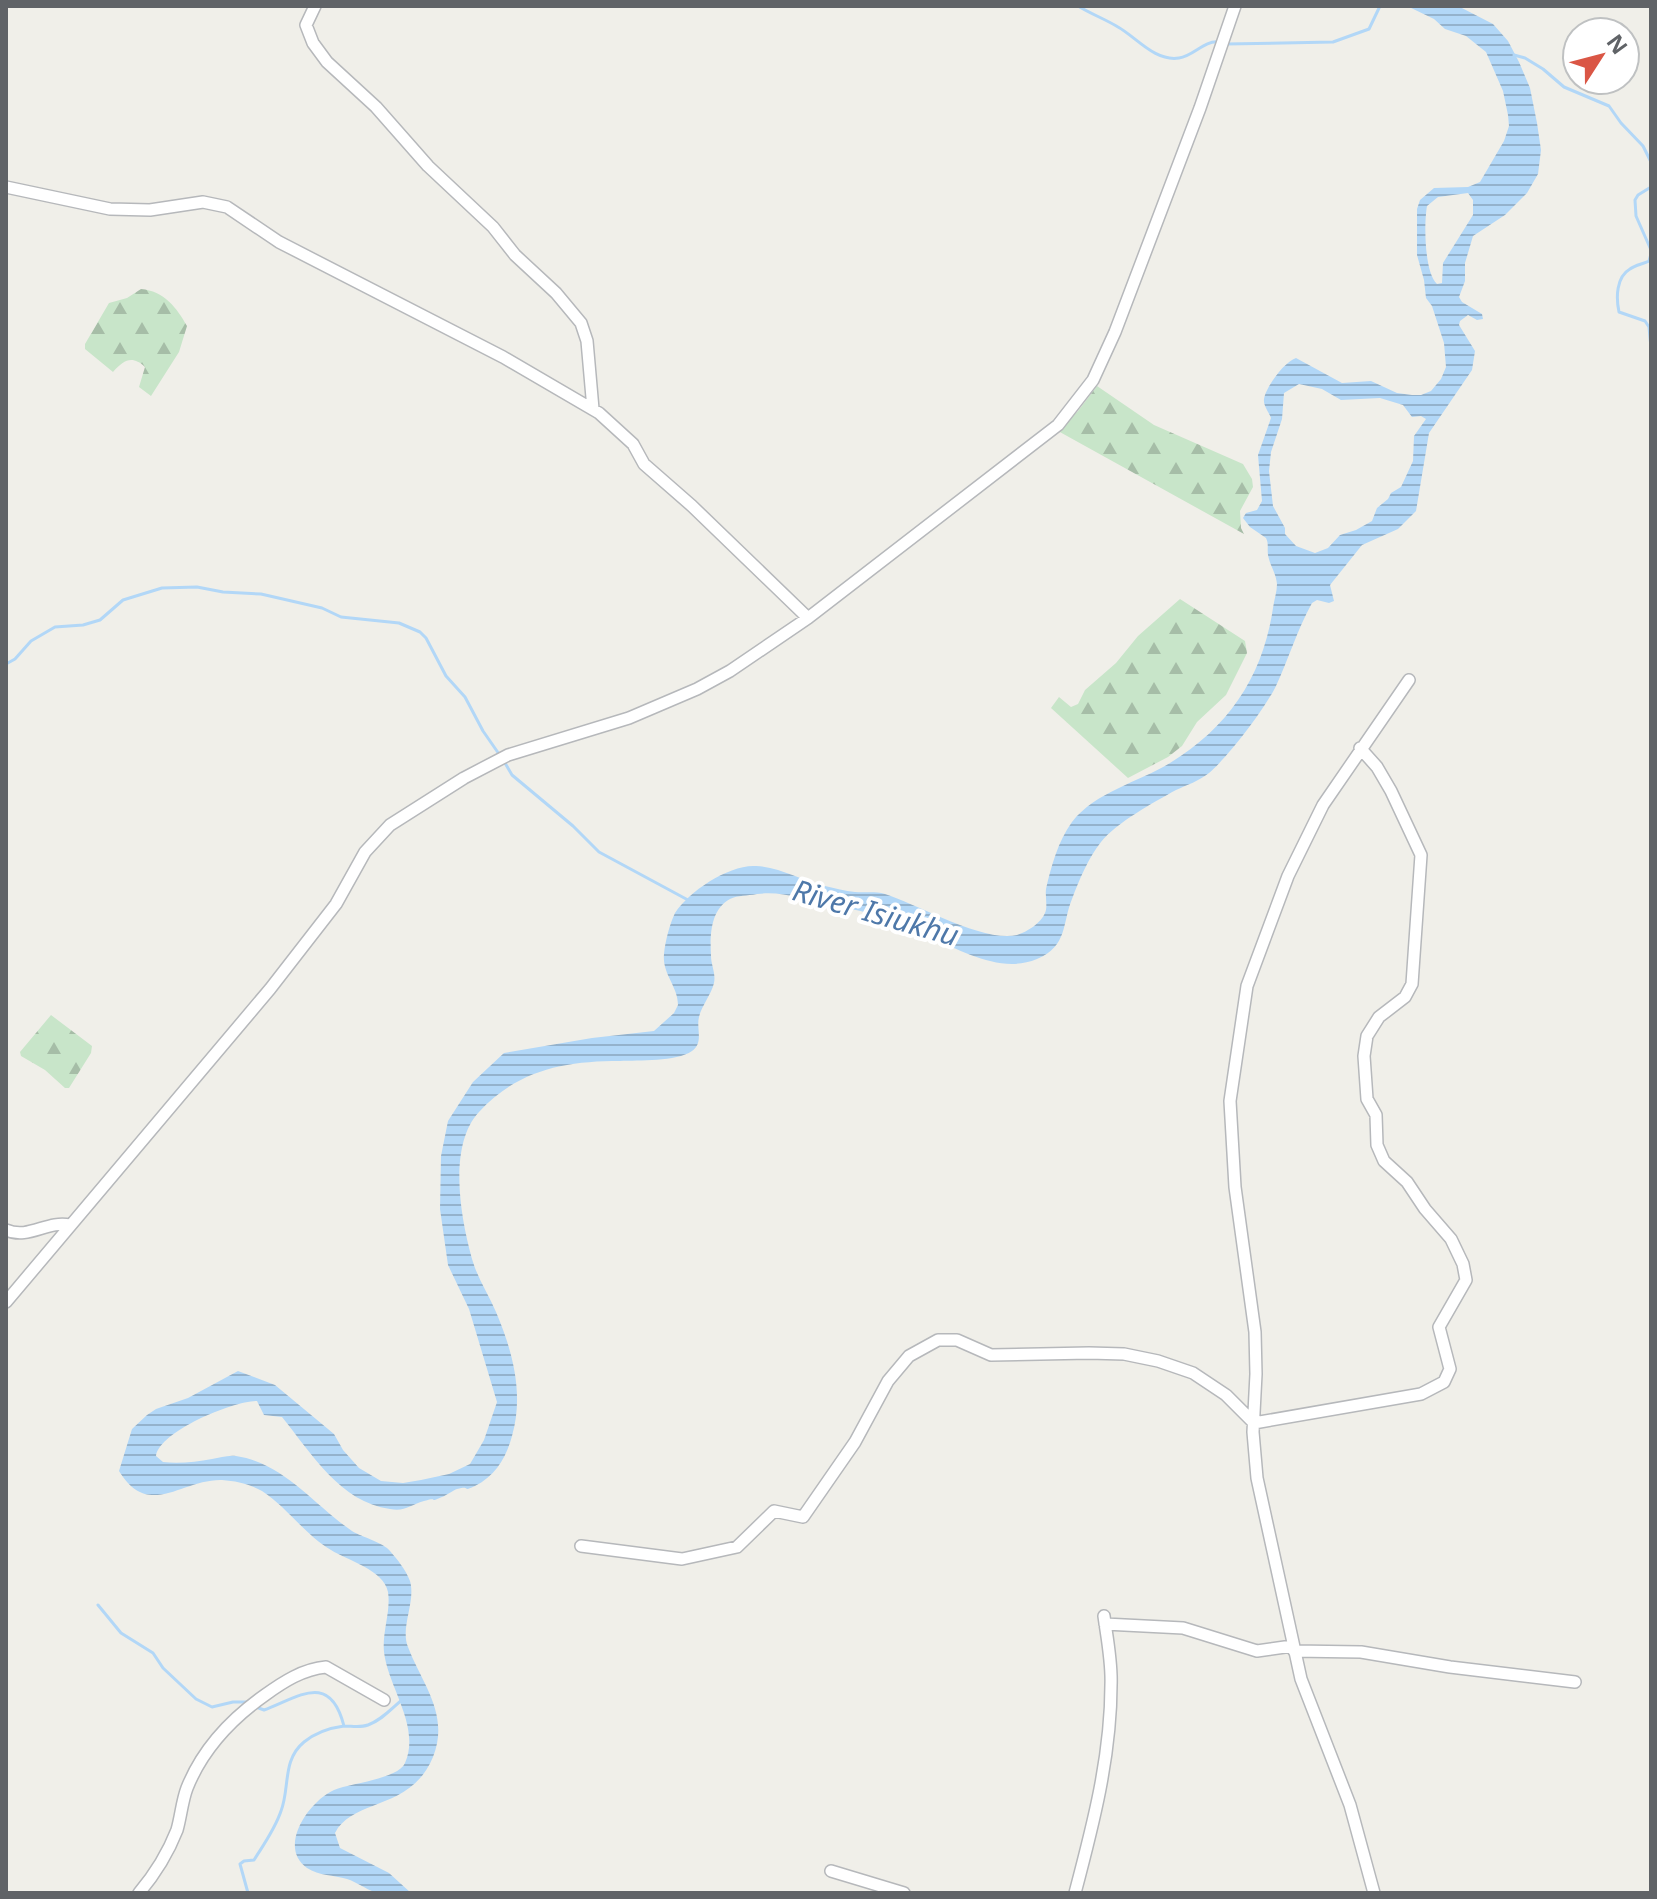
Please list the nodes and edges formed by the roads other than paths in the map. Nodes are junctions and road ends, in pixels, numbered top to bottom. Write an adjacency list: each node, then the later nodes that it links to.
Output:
1 (315, 6): 4 (street)
2 (1235, 6): 5 (street)
3 (6, 187): 4 (street)
4 (593, 409): 5 (street)
5 (808, 618): 8 (street)
6 (1409, 680): 7 (street)
7 (1360, 748): 11 (street); 11 (street)
8 (70, 1225): 9 (street); 10 (street)
9 (6, 1230)
10 (6, 1302)
11 (1254, 1423): 12 (street); 13 (street)
12 (581, 1546)
13 (1293, 1649): 14 (street); 19 (street); 20 (street)
14 (1575, 1682)
15 (384, 1700): 17 (street)
16 (831, 1871): 18 (street)
17 (139, 1893)
18 (904, 1893)
19 (1075, 1893)
20 (1374, 1893)

